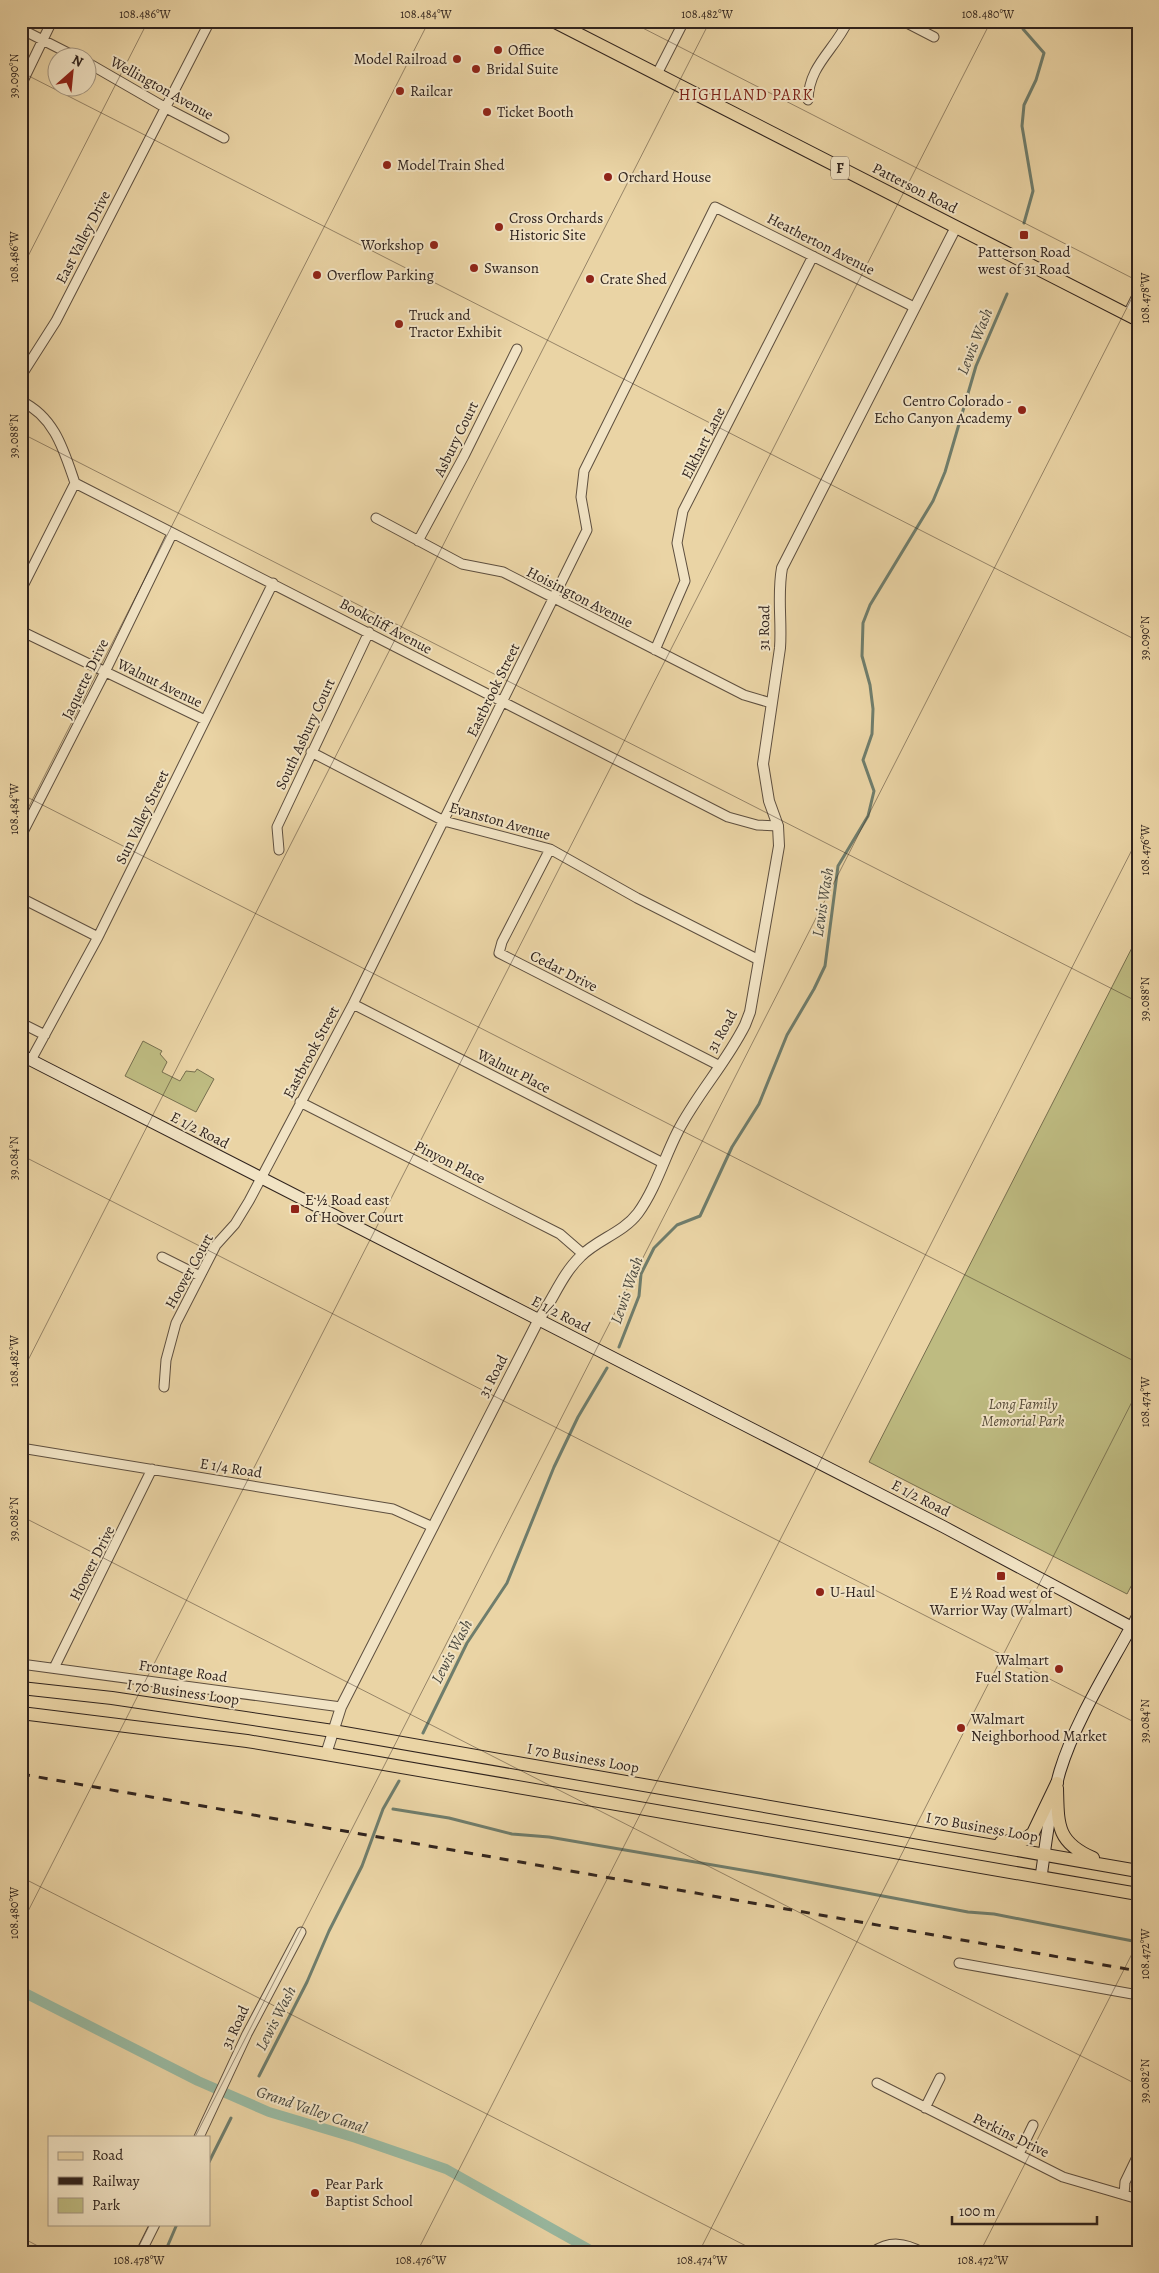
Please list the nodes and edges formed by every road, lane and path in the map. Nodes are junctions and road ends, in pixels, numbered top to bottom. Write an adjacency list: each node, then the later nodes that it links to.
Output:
1 (52, 21): 9 (street)
2 (210, 21): 15 (street, East Valley Drive)
3 (684, 21): 12 (street)
4 (848, 21): 14 (street)
5 (903, 21): 8 (street)
6 (558, 22): 12 (main road, Patterson Road / F)
7 (21, 29): 9 (street)
8 (934, 37)
9 (44, 40): 10 (street); 13 (street)
10 (59, 48)
11 (98, 69): 15 (street, Wellington Avenue)
12 (657, 74): 18 (main road, Patterson Road / F)
13 (21, 85)
14 (808, 100)
15 (166, 108): 16 (street, Wellington Avenue); 24 (street, East Valley Drive)
16 (224, 138)
17 (716, 207): 19 (street, Heatherton Avenue); 32 (street, Eastbrook Street)
18 (956, 227): 21 (street, 31 Road); 22 (main road, Patterson Road / F)
19 (813, 256): 21 (street, Heatherton Avenue); 35 (street, Elkhart Lane)
20 (1138, 295): 22 (street)
21 (914, 306): 38 (street, 31 Road)
22 (1133, 317)
23 (517, 349): 29 (street, Asbury Court)
24 (21, 376)
25 (21, 401): 26 (street)
26 (76, 484): 28 (street, Bookcliff Avenue); 31 (street)
27 (376, 518): 29 (street, Hoisington Avenue)
28 (172, 534): 30 (street, Bookcliff Avenue); 36 (street, Jaquette Drive)
29 (418, 541): 32 (street, Hoisington Avenue)
30 (273, 583): 34 (street, Bookcliff Avenue); 39 (street, Sun Valley Street)
31 (21, 590)
32 (553, 599): 35 (street, Hoisington Avenue); 37 (street, Eastbrook Street)
33 (21, 630): 36 (street, Walnut Avenue)
34 (369, 632): 37 (street, Bookcliff Avenue); 40 (street, South Asbury Court)
35 (656, 650): 38 (street, Hoisington Avenue)
36 (105, 672): 39 (street, Walnut Avenue); 43 (street, Jaquette Drive)
37 (502, 703): 41 (street, Eastbrook Street); 42 (street, Bookcliff Avenue)
38 (771, 703): 42 (street, 31 Road)
39 (205, 720): 47 (street, Sun Valley Street)
40 (311, 752): 41 (street, Evanston Avenue); 44 (street, South Asbury Court)
41 (444, 821): 45 (street, Evanston Avenue); 49 (street, Eastbrook Street)
42 (778, 826): 48 (street, 31 Road)
43 (21, 836)
44 (279, 850)
45 (550, 850): 48 (street, Evanston Avenue); 53 (street, Cedar Drive)
46 (21, 898): 47 (street)
47 (98, 937): 51 (street, Sun Valley Street)
48 (759, 960): 53 (street, 31 Road)
49 (353, 1004): 54 (street, Eastbrook Street); 55 (street, Walnut Place)
50 (21, 1022): 51 (street)
51 (45, 1035): 52 (street, Sun Valley Street)
52 (26, 1058): 56 (main road, E 1/2 Road)
53 (720, 1066): 55 (street, 31 Road)
54 (300, 1102): 56 (street, Eastbrook Street); 57 (street, Pinyon Place)
55 (663, 1163): 57 (street, 31 Road)
56 (261, 1178): 59 (street, Hoover Court); 60 (main road, E 1/2 Road)
57 (582, 1254): 60 (street, 31 Road)
58 (162, 1257): 59 (street)
59 (200, 1276): 61 (street, Hoover Court)
60 (539, 1319): 64 (street, 31 Road); 66 (main road, E 1/2 Road)
61 (164, 1387)
62 (21, 1448): 63 (street, E 1/4 Road)
63 (152, 1469): 64 (street, E 1/4 Road); 68 (street, Hoover Drive)
64 (433, 1527): 70 (street, 31 Road)
65 (1138, 1613): 66 (street)
66 (1134, 1628): 74 (main road)
67 (21, 1664): 68 (street, Frontage Road)
68 (54, 1668): 70 (street, Frontage Road)
69 (21, 1688): 72 (main road, I 70 Business Loop)
70 (342, 1707): 72 (street, 31 Road)
71 (21, 1713): 73 (main road)
72 (333, 1731): 73 (street, 31 Road); 75 (main road, I 70 Business Loop)
73 (326, 1754): 78 (main road)
74 (1057, 1783): 75 (main road); 76 (main road); 77 (main road)
75 (944, 1837): 76 (main road, I 70 Business Loop)
76 (1044, 1854): 77 (main road, I 70 Business Loop); 78 (main road)
77 (1138, 1870)
78 (1041, 1877): 79 (main road)
79 (1138, 1894)
80 (301, 1932): 87 (street, 31 Road)
81 (959, 1963): 82 (street)
82 (1138, 1995)
83 (940, 2078): 85 (street)
84 (877, 2083): 85 (street, Perkins Drive)
85 (925, 2108): 88 (street, Perkins Drive)
86 (1033, 2126): 88 (street)
87 (200, 2136)
88 (1019, 2154): 90 (street, Perkins Drive)
89 (1138, 2154): 90 (street)
90 (1124, 2195): 91 (street, Perkins Drive)
91 (1138, 2199)
92 (154, 2226): 93 (street)
93 (141, 2252)
94 (873, 2252): 95 (street)
95 (922, 2252)

